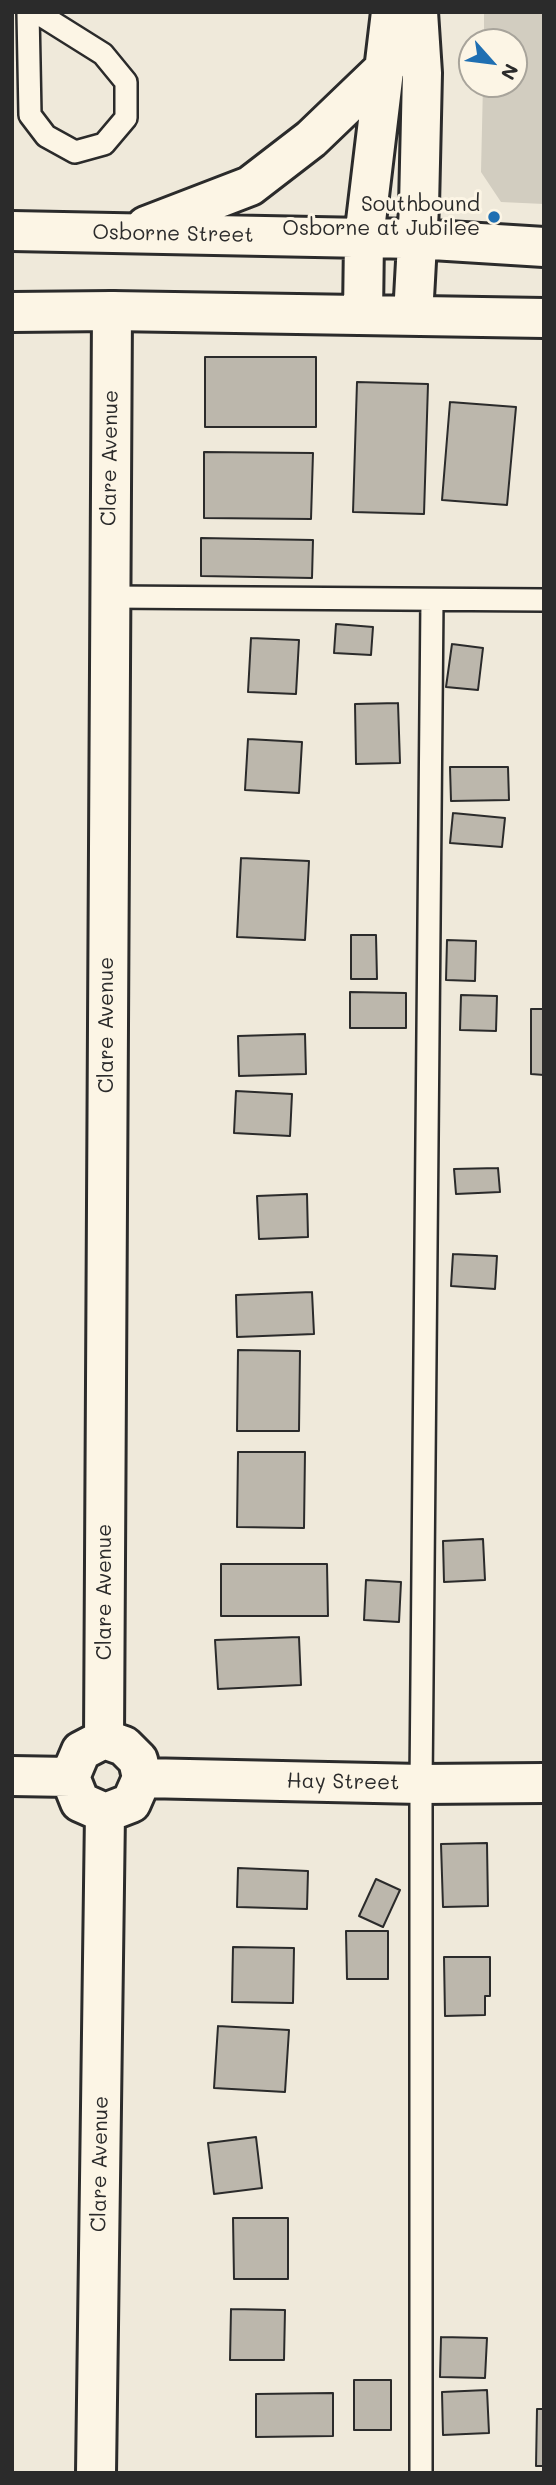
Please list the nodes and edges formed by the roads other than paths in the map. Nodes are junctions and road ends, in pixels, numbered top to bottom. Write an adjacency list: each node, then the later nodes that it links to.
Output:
1 (28, 12): 2 (lane)
2 (36, 12)
3 (391, 12): 5 (street)
4 (418, 12): 9 (street)
5 (386, 67): 7 (street); 8 (street)
6 (12, 231): 7 (street, Osborne Street)
7 (129, 232): 8 (street, Osborne Street)
8 (364, 238): 9 (street, Osborne Street); 13 (street)
9 (416, 239): 10 (street, Osborne Street); 14 (street)
10 (544, 247)
11 (111, 311): 12 (street); 13 (street); 16 (street, Clare Avenue)
12 (12, 312)
13 (363, 315): 14 (street)
14 (413, 316): 15 (street)
15 (544, 318)
16 (108, 597): 17 (lane); 19 (street, Clare Avenue)
17 (432, 600): 18 (lane); 24 (lane)
18 (544, 600)
19 (104, 1739): 21 (street); 22 (street)
20 (12, 1776): 21 (street)
21 (70, 1777): 25 (street)
22 (142, 1778): 24 (street, Hay Street); 25 (street)
23 (544, 1783): 24 (street, Hay Street)
24 (421, 1784): 27 (lane)
25 (106, 1813): 26 (street, Clare Avenue)
26 (96, 2473)
27 (421, 2473)

